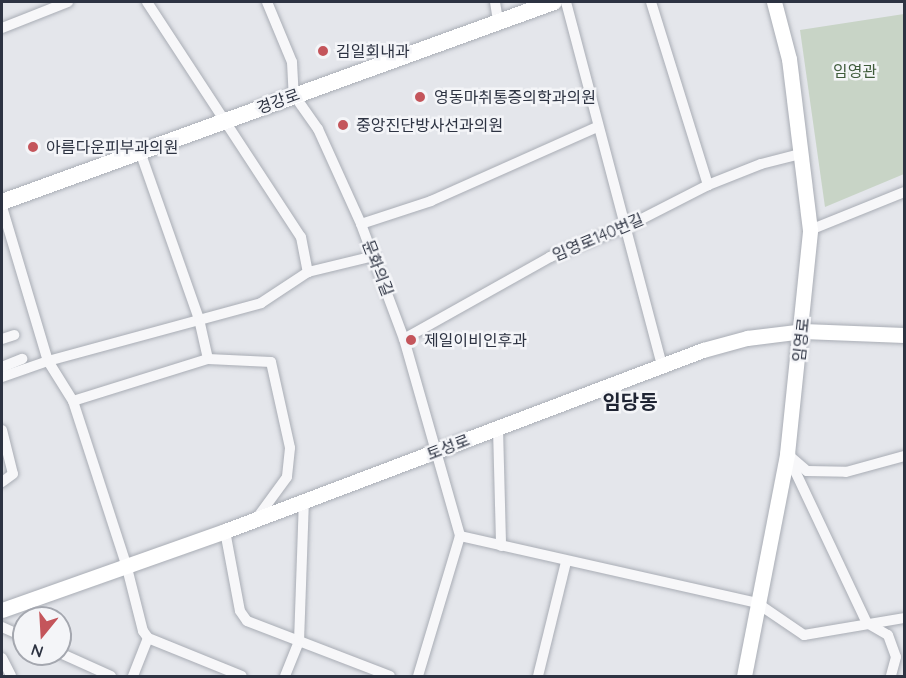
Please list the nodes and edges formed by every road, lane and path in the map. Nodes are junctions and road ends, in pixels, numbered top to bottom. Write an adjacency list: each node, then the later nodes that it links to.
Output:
1 (68, 2): 10 (street)
2 (147, 2): 12 (street)
3 (267, 2): 11 (street)
4 (495, 2): 9 (street)
5 (554, 2): 9 (main road, 경강로)
6 (566, 2): 13 (street)
7 (651, 2): 16 (street)
8 (774, 2): 15 (street, 임영로)
9 (498, 20): 11 (main road, 경강로)
10 (2, 28)
11 (294, 95): 12 (main road, 경강로); 19 (street, 문화의길)
12 (225, 120): 14 (main road, 경강로); 23 (street)
13 (597, 127): 19 (street); 20 (street)
14 (140, 151): 18 (main road, 경강로); 24 (street)
15 (800, 154): 16 (street, 임영로140번길); 21 (street, 임영로)
16 (708, 185): 20 (street, 임영로140번길)
17 (904, 192): 21 (street)
18 (2, 204): 32 (street)
19 (361, 224): 22 (street, 문화의길)
20 (628, 226): 29 (street, 임영로140번길); 34 (street)
21 (810, 230): 25 (street, 임영로)
22 (374, 256): 23 (street); 29 (street, 문화의길)
23 (308, 272): 24 (street)
24 (199, 319): 31 (street); 32 (street)
25 (803, 331): 27 (street, 토성로); 34 (street, 토성로); 40 (street, 임영로)
26 (14, 335): 28 (street)
27 (904, 335)
28 (2, 339)
29 (404, 339): 39 (street, 문화의길)
30 (22, 359): 33 (street)
31 (208, 359): 36 (street); 44 (street)
32 (48, 361): 35 (street); 36 (street)
33 (2, 368)
34 (663, 368): 37 (street, 토성로)
35 (2, 377)
36 (73, 401): 49 (street)
37 (498, 428): 39 (street, 토성로); 47 (street)
38 (2, 430): 42 (street)
39 (438, 451): 43 (street, 토성로); 46 (street, 문화의길)
40 (787, 454): 41 (street); 50 (street, 임영로); 53 (street)
41 (904, 456)
42 (2, 482)
43 (304, 501): 44 (street, 토성로); 55 (street)
44 (256, 518): 45 (street, 토성로)
45 (225, 531): 49 (street, 토성로); 55 (street)
46 (460, 536): 47 (street); 64 (street)
47 (501, 546): 48 (street)
48 (567, 562): 50 (street); 65 (street)
49 (126, 564): 51 (street, 토성로); 54 (street)
50 (757, 603): 53 (street); 66 (street, 임영로)
51 (2, 610)
52 (904, 618): 53 (street)
53 (867, 623): 67 (street)
54 (148, 638): 60 (street); 61 (street)
55 (299, 642): 62 (street); 63 (street)
56 (2, 658): 58 (street)
57 (72, 658): 59 (street)
58 (11, 676)
59 (111, 676)
60 (133, 676)
61 (242, 676)
62 (285, 676)
63 (390, 676)
64 (418, 676)
65 (538, 676)
66 (744, 676)
67 (891, 676)

